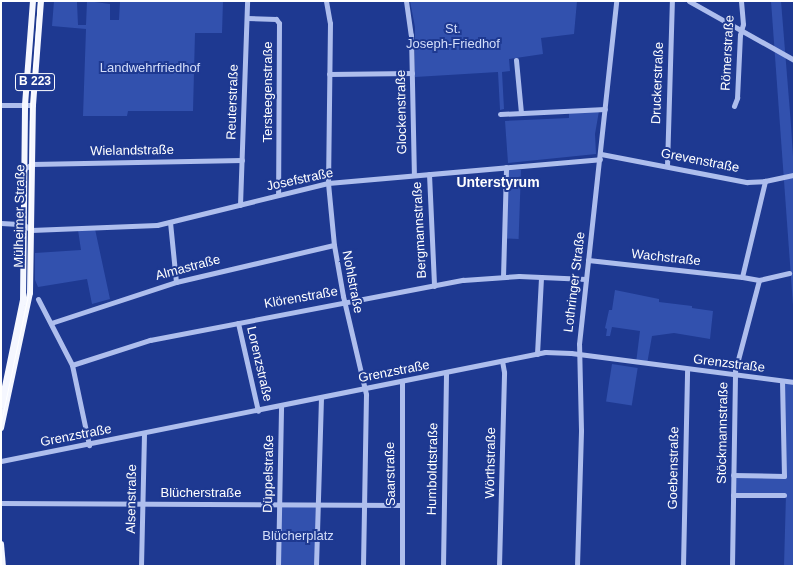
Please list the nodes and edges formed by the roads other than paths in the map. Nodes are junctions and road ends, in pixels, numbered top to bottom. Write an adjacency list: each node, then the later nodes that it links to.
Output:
1 (33, 1): 17 (main road, Mülheimer Straße / B 223)
2 (41, 1): 18 (main road, Mülheimer Straße / B 223)
3 (247, 1): 10 (street, Reuterstraße)
4 (326, 1): 15 (street, Nohlstraße)
5 (406, 1): 14 (street, Glockenstraße)
6 (616, 1): 20 (street, Lothringer Straße)
7 (672, 1): 27 (street, Druckerstraße)
8 (689, 1): 11 (street)
9 (741, 1): 11 (street, Römerstraße)
10 (247, 18): 24 (street, Reuterstraße); 34 (street, Tersteegenstraße)
11 (741, 31): 13 (street); 19 (street, Römerstraße)
12 (516, 60): 21 (street)
13 (794, 60)
14 (412, 73): 15 (street); 30 (street, Glockenstraße)
15 (330, 74): 33 (street, Nohlstraße)
16 (1, 105): 17 (street)
17 (25, 105): 18 (street); 28 (main road, Mülheimer Straße / B 223)
18 (33, 105): 25 (main road, Mülheimer Straße / B 223)
19 (734, 106)
20 (605, 109): 21 (street); 23 (street, Lothringer Straße)
21 (521, 113): 22 (street)
22 (500, 114)
23 (601, 157): 26 (street, Josefstraße); 27 (street, Grevenstraße); 41 (street, Lothringer Straße)
24 (242, 160): 25 (street, Wielandstraße); 35 (street, Reuterstraße)
25 (32, 164): 28 (street); 39 (main road, Mülheimer Straße / B 223)
26 (506, 166): 29 (street, Josefstraße); 43 (street)
27 (667, 166): 32 (street, Grevenstraße)
28 (24, 169): 38 (main road, Mülheimer Straße / B 223)
29 (429, 174): 30 (street, Josefstraße); 49 (street, Bergmannstraße)
30 (414, 175): 33 (street, Josefstraße)
31 (794, 176): 32 (street, Grevenstraße)
32 (765, 181): 45 (street)
33 (328, 183): 34 (street, Josefstraße); 40 (street, Nohlstraße)
34 (278, 195): 35 (street, Josefstraße)
35 (240, 205): 36 (street, Josefstraße)
36 (170, 222): 39 (street, Josefstraße); 48 (street)
37 (1, 223): 38 (street)
38 (23, 224): 39 (street); 66 (main road, Mülheimer Straße / B 223)
39 (30, 230): 69 (main road, Mülheimer Straße / B 223)
40 (334, 245): 48 (street, Almastraße); 51 (street, Nohlstraße)
41 (588, 260): 45 (street, Wachstraße); 46 (street, Lothringer Straße)
42 (790, 273): 47 (street)
43 (502, 277): 44 (street, Klörenstraße); 49 (street, Klörenstraße)
44 (541, 277): 46 (street, Klörenstraße); 54 (street)
45 (742, 277): 47 (street)
46 (586, 279): 55 (street, Lothringer Straße)
47 (759, 280): 60 (street, Stöckmannstraße)
48 (176, 282): 52 (street, Almastraße)
49 (434, 286): 51 (street, Klörenstraße)
50 (38, 300): 52 (street)
51 (344, 302): 53 (street, Klörenstraße); 64 (street, Nohlstraße)
52 (51, 323): 57 (street)
53 (238, 323): 57 (street, Klörenstraße); 68 (street, Lorenzstraße)
54 (538, 354): 55 (street, Grenzstraße); 56 (street, Grenzstraße)
55 (580, 355): 58 (street, Grenzstraße); 92 (street, Lothringer Straße)
56 (502, 361): 59 (street, Grenzstraße); 91 (street, Wörthstraße)
57 (72, 365): 72 (street)
58 (687, 370): 60 (street, Grenzstraße); 93 (street, Goebenstraße)
59 (446, 373): 62 (street, Grenzstraße); 90 (street, Humboldtstraße)
60 (735, 376): 61 (street, Grenzstraße); 74 (street, Stöckmannstraße)
61 (782, 381): 63 (street, Grenzstraße); 74 (street)
62 (402, 382): 64 (street, Grenzstraße); 82 (street, Saarstraße)
63 (794, 382)
64 (365, 389): 65 (street, Grenzstraße); 81 (street, Nohlstraße)
65 (321, 398): 67 (street, Grenzstraße); 80 (street)
66 (1, 406)
67 (281, 406): 68 (street, Grenzstraße); 79 (street, Düppelstraße)
68 (258, 411): 71 (street, Grenzstraße)
69 (2, 421): 70 (main road, Mülheimer Straße / B 223)
70 (1, 428)
71 (144, 433): 72 (street, Grenzstraße); 78 (street, Alsenstraße)
72 (89, 444): 73 (street, Grenzstraße)
73 (1, 461)
74 (733, 475): 75 (street, Stöckmannstraße)
75 (733, 495): 76 (street); 94 (street, Stöckmannstraße)
76 (784, 496)
77 (3, 503): 78 (street, Blücherstraße)
78 (142, 504): 79 (street, Blücherstraße); 85 (street, Alsenstraße)
79 (280, 505): 80 (street, Blücherstraße); 86 (street, Düppelstraße)
80 (319, 505): 81 (street, Blücherstraße); 87 (street)
81 (364, 505): 82 (street, Blücherstraße); 88 (street, Nohlstraße)
82 (400, 506): 89 (street, Saarstraße)
83 (1, 544): 84 (main road)
84 (4, 566)
85 (141, 566)
86 (278, 566)
87 (316, 566)
88 (363, 566)
89 (402, 566)
90 (442, 566)
91 (499, 566)
92 (577, 566)
93 (683, 566)
94 (732, 566)

